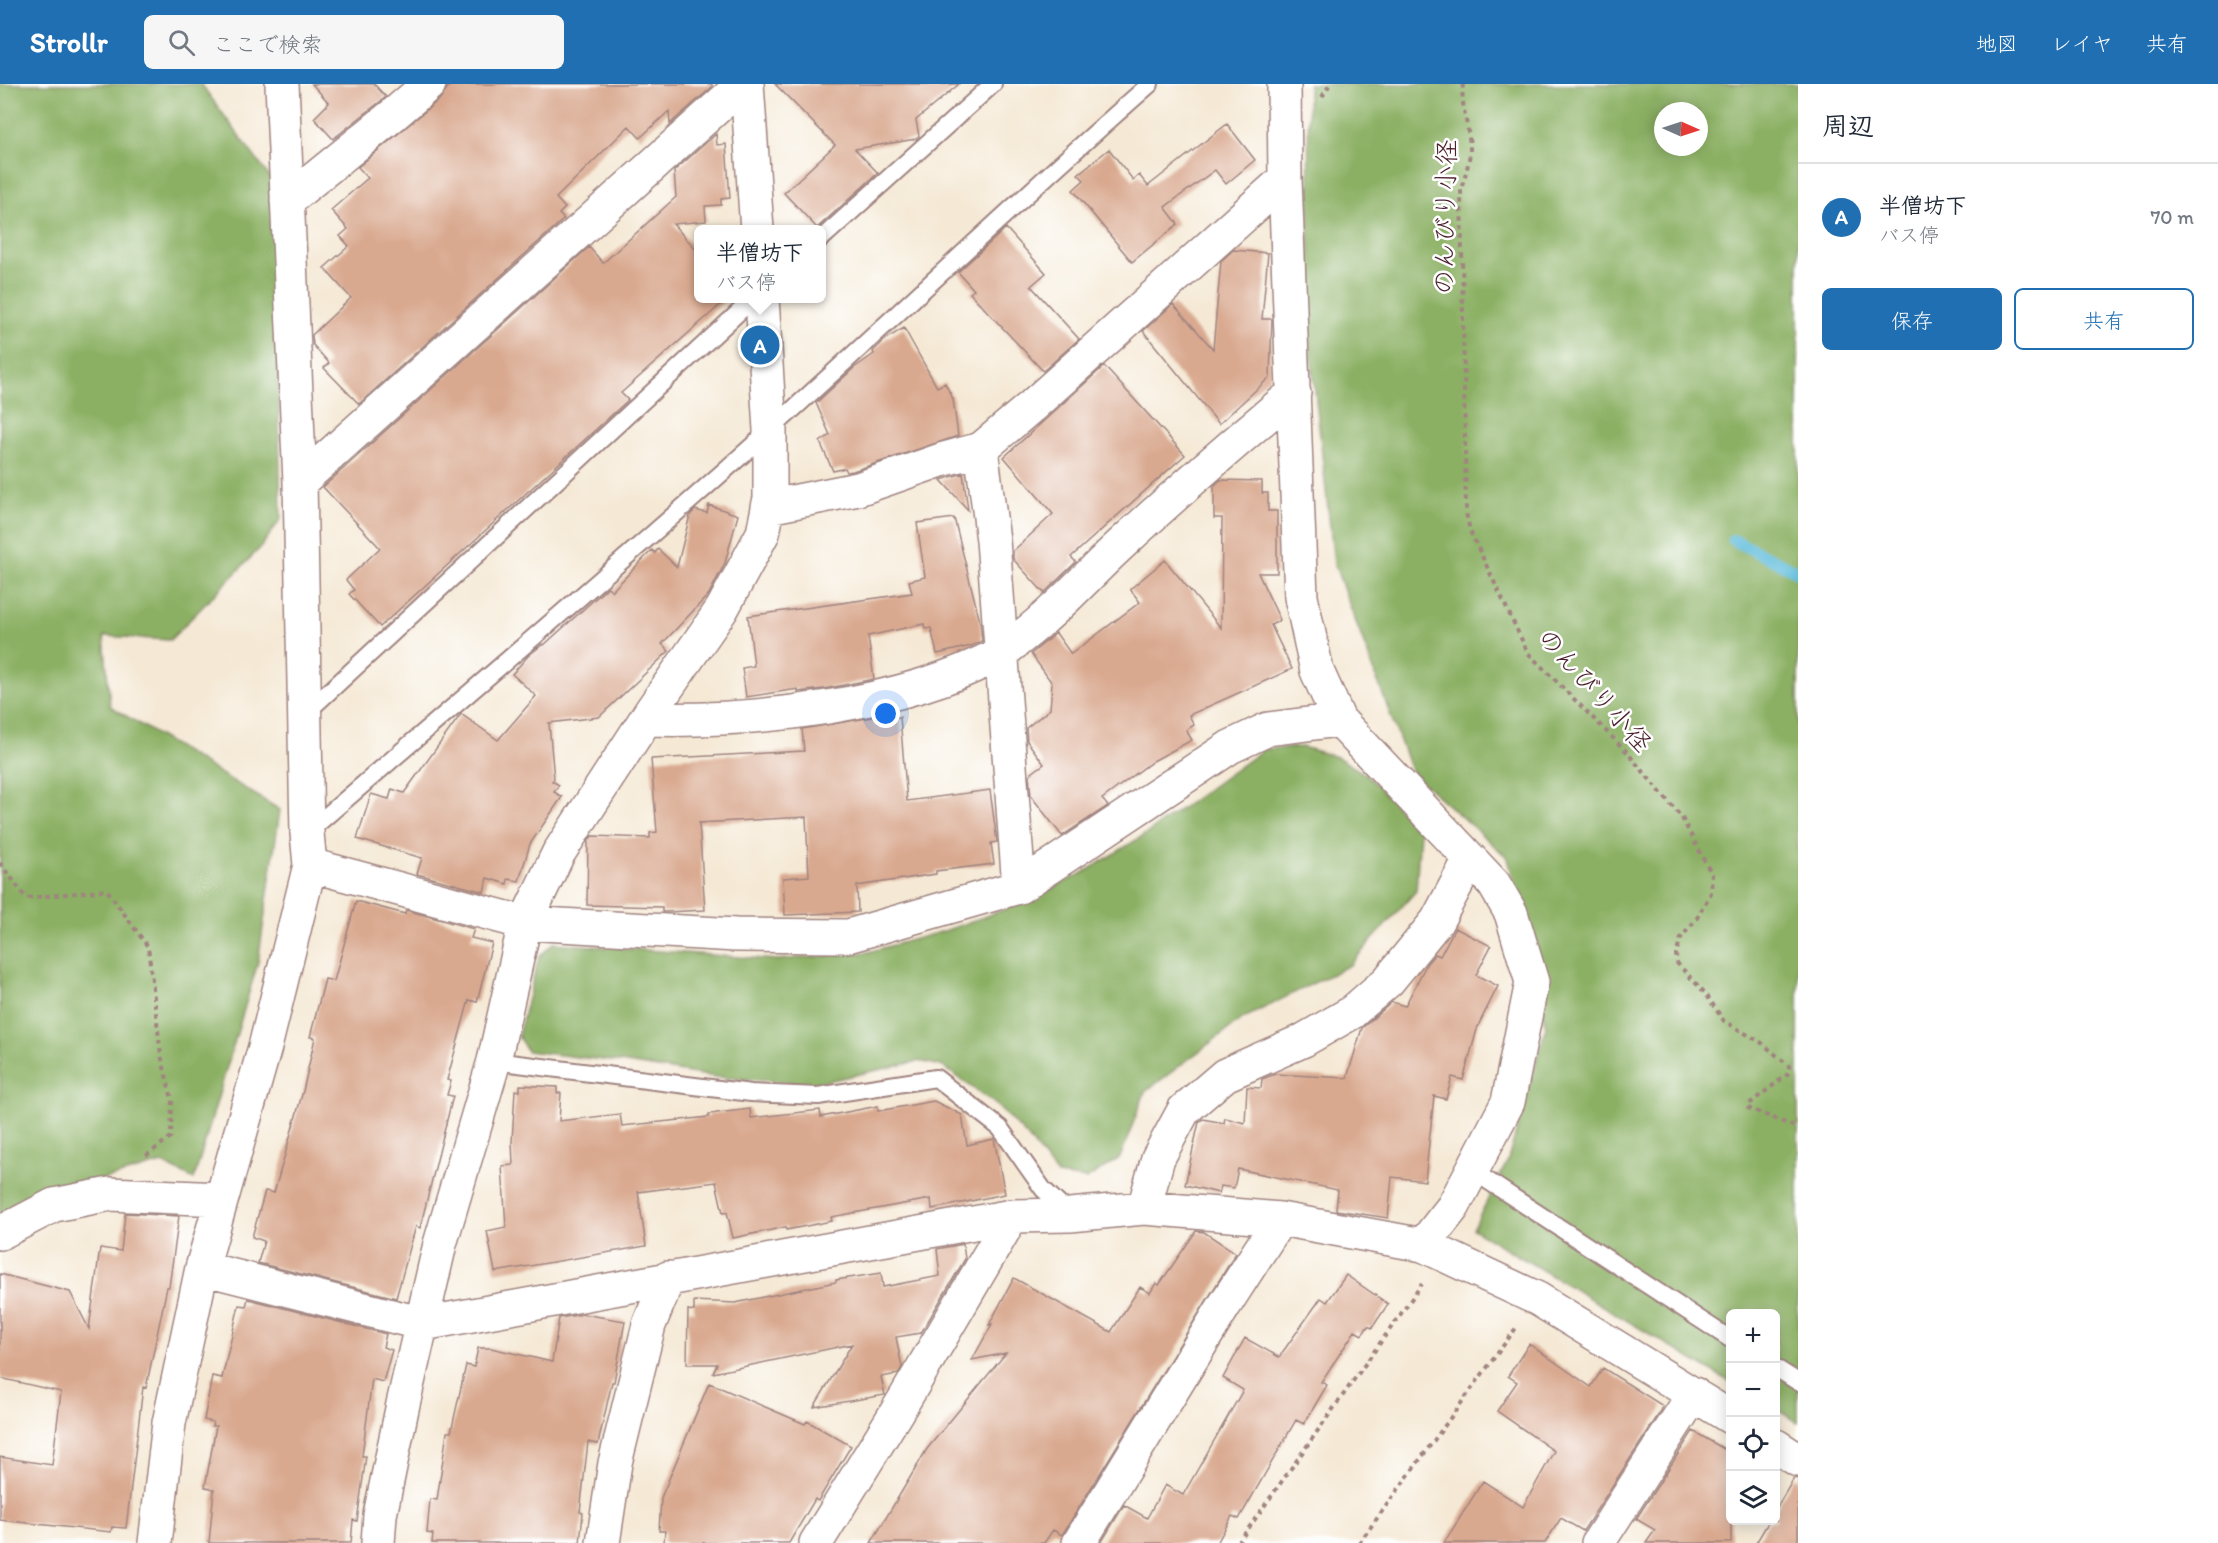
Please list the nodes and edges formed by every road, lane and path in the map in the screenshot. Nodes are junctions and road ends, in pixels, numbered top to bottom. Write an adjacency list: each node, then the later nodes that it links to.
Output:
1 (282, 84): 9 (street)
2 (429, 84): 9 (street)
3 (745, 84): 10 (street); 17 (street)
4 (993, 84): 11 (lane)
5 (1150, 84): 15 (lane)
6 (1284, 84): 8 (street)
7 (1463, 84): 30 (path, のんびり小径)
8 (1285, 179): 14 (street); 16 (street)
9 (287, 201): 17 (street)
10 (757, 225)
11 (826, 234)
12 (749, 303): 20 (lane)
13 (762, 303): 15 (street)
14 (1294, 393): 19 (street); 22 (street)
15 (770, 430): 18 (street); 23 (lane)
16 (981, 449): 18 (street); 19 (street)
17 (300, 482): 20 (street)
18 (768, 507): 21 (street)
19 (1001, 653): 21 (street); 27 (street)
20 (305, 714): 23 (street)
21 (646, 719): 28 (street)
22 (1339, 720): 24 (street); 27 (street)
23 (307, 833): 26 (street)
24 (1470, 858): 31 (street); 34 (street)
25 (0, 863): 32 (path)
26 (310, 866): 28 (street); 33 (street)
27 (1019, 887): 28 (street)
28 (525, 923): 29 (street)
29 (494, 1060): 35 (lane); 43 (street)
30 (1798, 1128)
31 (1473, 1171): 39 (street); 44 (lane)
32 (110, 1194): 33 (street); 38 (street)
33 (220, 1199): 40 (street)
34 (1144, 1208): 35 (street); 37 (street)
35 (1070, 1215): 36 (street)
36 (1012, 1216): 41 (street); 54 (street)
37 (1280, 1220): 39 (street); 55 (street)
38 (0, 1233)
39 (1433, 1250): 42 (street); 56 (path)
40 (202, 1268): 43 (street); 51 (street)
41 (668, 1278): 43 (street); 53 (street)
42 (1538, 1299): 47 (street); 57 (path)
43 (423, 1324): 52 (street)
44 (1726, 1336)
45 (1780, 1371): 46 (lane)
46 (1798, 1382)
47 (1694, 1394): 48 (street); 58 (street)
48 (1726, 1414)
49 (1780, 1449): 50 (street)
50 (1798, 1460)
51 (155, 1543)
52 (378, 1543)
53 (603, 1543)
54 (816, 1543)
55 (1079, 1543)
56 (1238, 1543)
57 (1359, 1543)
58 (1599, 1543)

